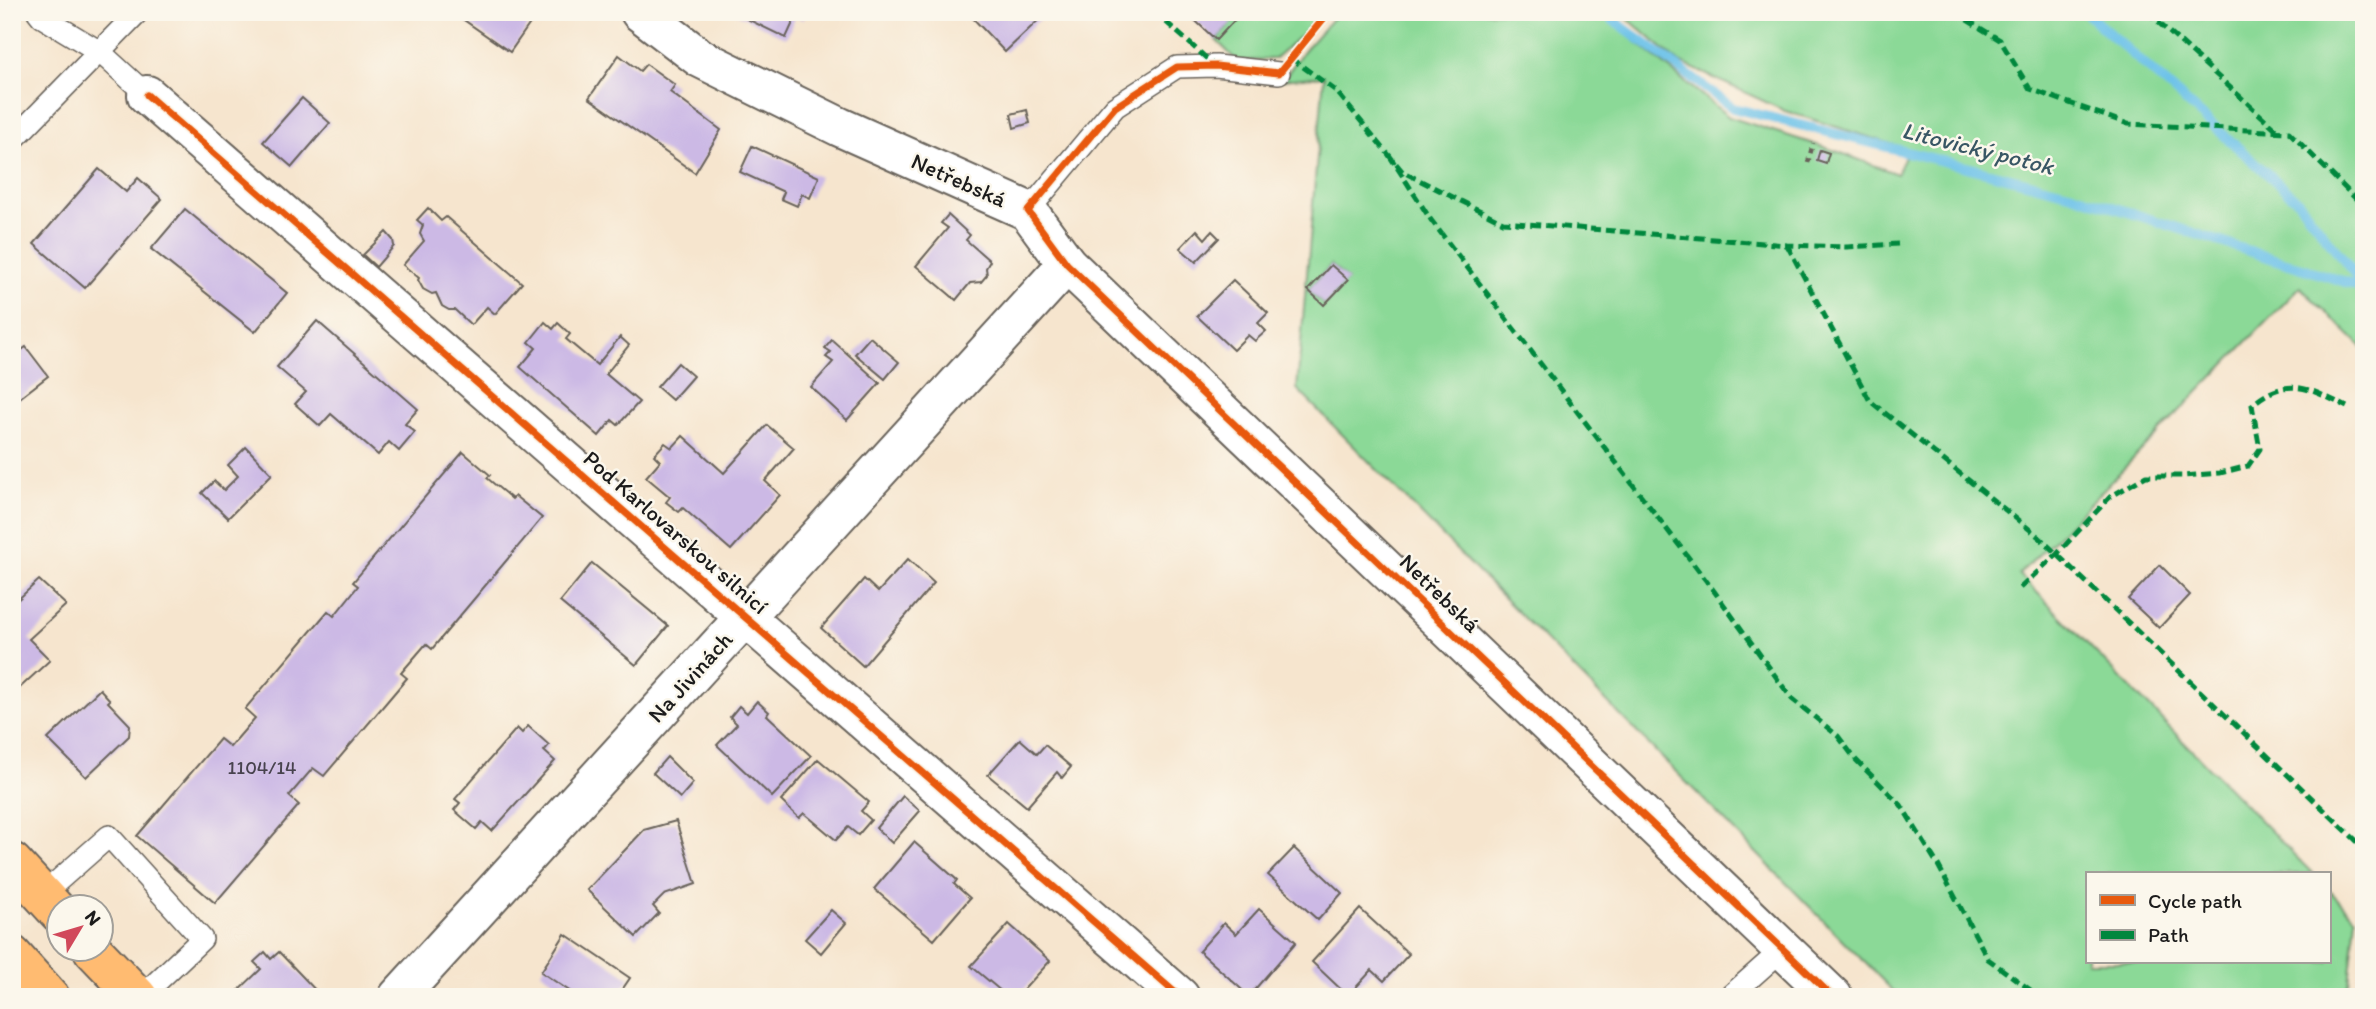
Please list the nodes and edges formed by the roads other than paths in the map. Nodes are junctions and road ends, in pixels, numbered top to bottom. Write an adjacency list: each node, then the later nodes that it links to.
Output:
1 (38, 12): 4 (lane)
2 (138, 12): 4 (lane)
3 (640, 12): 8 (street, Netřebská)
4 (100, 52): 6 (lane); 7 (lane)
5 (1279, 73): 8 (lane)
6 (148, 95): 10 (street, Pod Karlovarskou silnicí)
7 (12, 141)
8 (1028, 211): 9 (street, Netřebská)
9 (1068, 264): 10 (street, Na Jivinách); 14 (street, Netřebská)
10 (744, 618): 19 (street, Na Jivinách); 20 (street, Pod Karlovarskou silnicí)
11 (12, 862): 13 (main road)
12 (60, 894): 18 (lane)
13 (46, 899)
14 (1783, 949): 21 (lane); 22 (street, Netřebská)
15 (12, 955): 17 (main road)
16 (107, 964): 18 (main road)
17 (50, 997)
18 (139, 997)
19 (398, 997)
20 (1180, 997)
21 (1729, 997)
22 (1833, 997)

